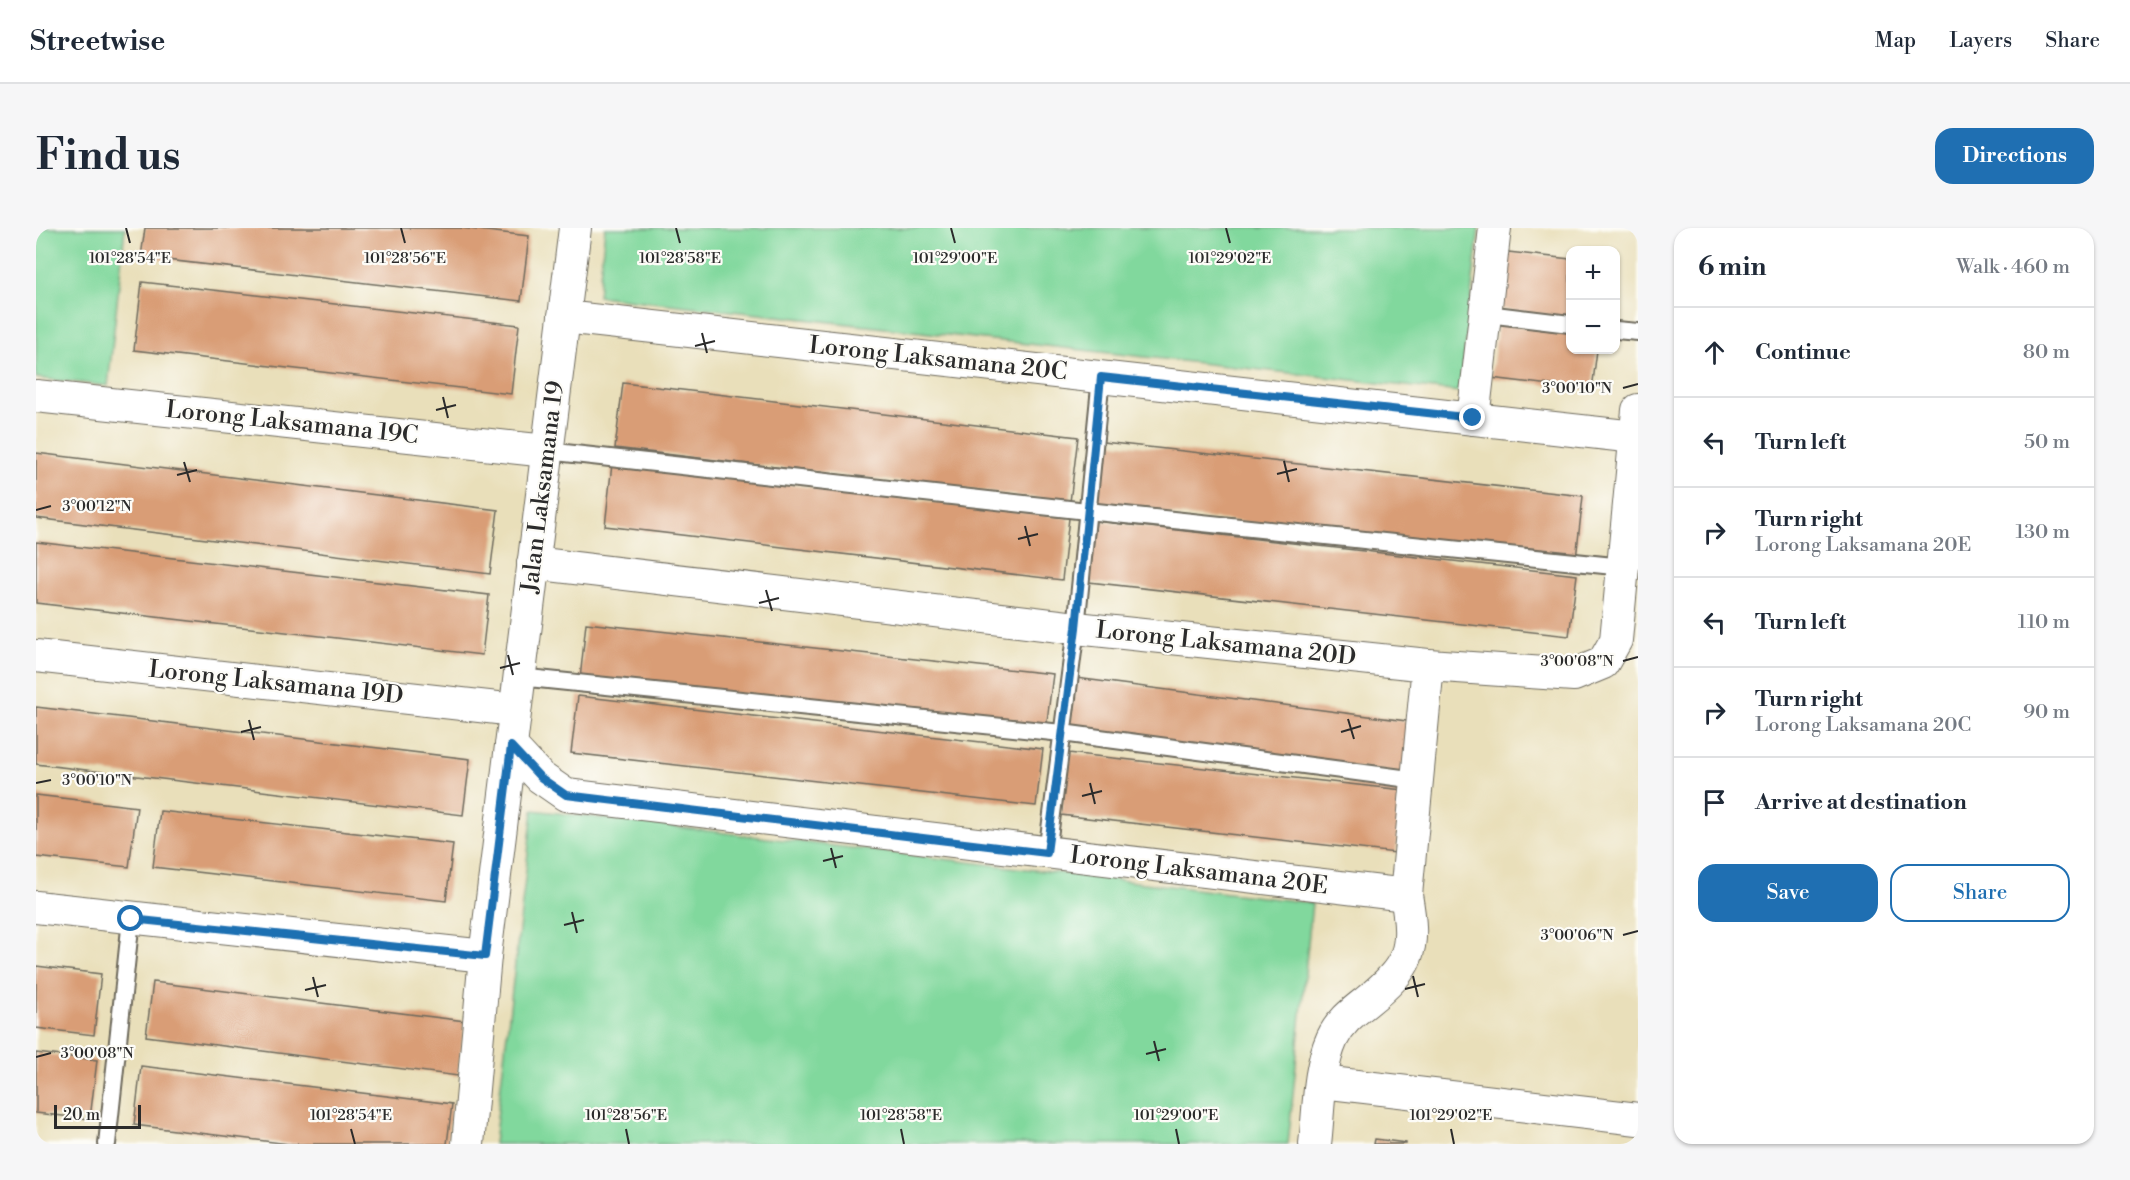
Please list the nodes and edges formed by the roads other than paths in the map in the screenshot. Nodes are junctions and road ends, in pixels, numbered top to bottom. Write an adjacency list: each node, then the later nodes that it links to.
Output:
1 (574, 228): 4 (street, Jalan Laksamana 19)
2 (1496, 228): 3 (street)
3 (1487, 314): 5 (lane); 10 (street)
4 (564, 317): 8 (street, Lorong Laksamana 20C); 12 (street, Jalan Laksamana 19)
5 (1566, 324)
6 (1620, 330): 7 (lane)
7 (1638, 332)
8 (1101, 377): 10 (street, Lorong Laksamana 20C); 13 (lane)
9 (36, 396): 12 (street, Lorong Laksamana 19C)
10 (1473, 418): 11 (street, Lorong Laksamana 20C)
11 (1636, 423): 15 (street, Lorong Laksamana 20D)
12 (547, 450): 13 (lane); 14 (street, Jalan Laksamana 19)
13 (1087, 511): 15 (lane); 16 (lane)
14 (533, 563): 16 (street, Lorong Laksamana 20D); 19 (street, Jalan Laksamana 19)
15 (1623, 567): 18 (street, Lorong Laksamana 20D)
16 (1076, 628): 18 (street, Lorong Laksamana 20D); 21 (lane)
17 (36, 656): 20 (street, Lorong Laksamana 19D)
18 (1428, 665): 23 (street)
19 (519, 677): 20 (street, Jalan Laksamana 19); 21 (lane)
20 (515, 710): 22 (street, Jalan Laksamana 19)
21 (1062, 733): 23 (lane); 24 (lane)
22 (511, 746): 24 (street, Lorong Laksamana 20E); 28 (street, Jalan Laksamana 19)
23 (1417, 780): 25 (street)
24 (1047, 853): 25 (street, Lorong Laksamana 20E)
25 (1406, 895): 29 (street)
26 (36, 907): 27 (street)
27 (131, 919): 28 (street); 31 (lane)
28 (485, 956): 32 (street, Jalan Laksamana 19)
29 (1322, 1083): 30 (street); 33 (street)
30 (1638, 1119)
31 (107, 1144)
32 (468, 1144)
33 (1315, 1144)

